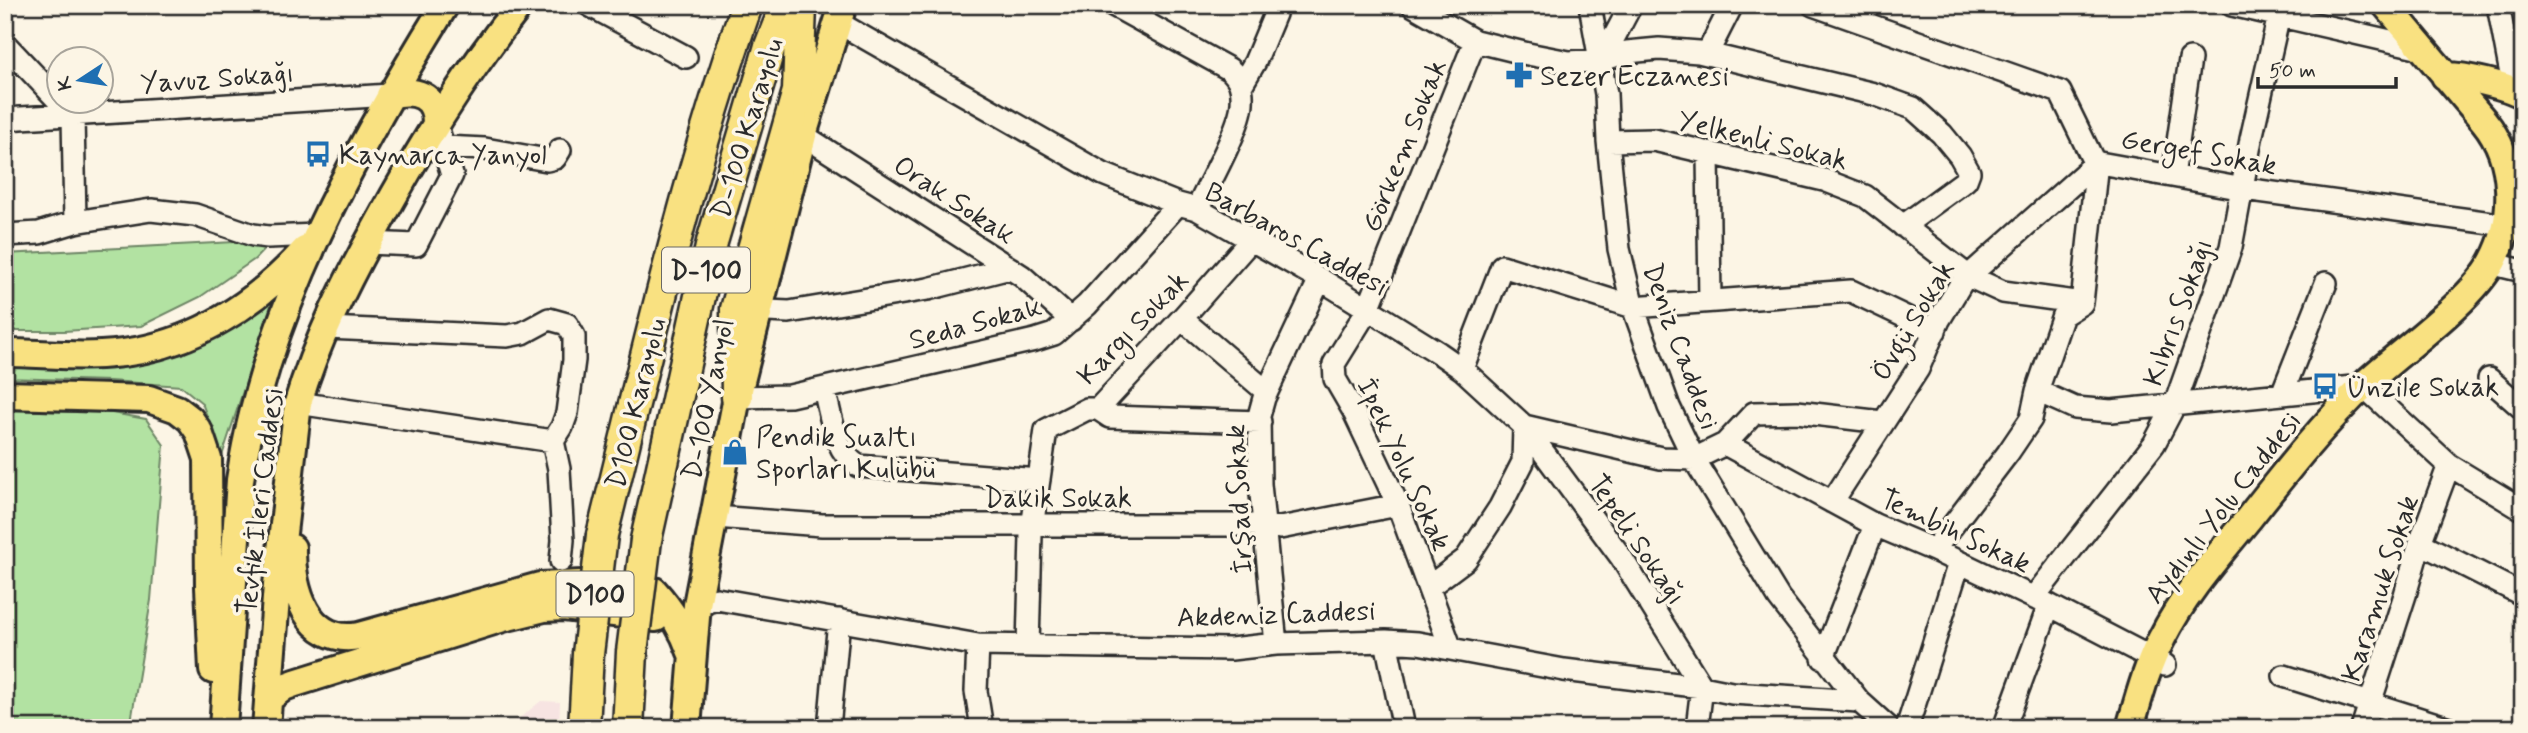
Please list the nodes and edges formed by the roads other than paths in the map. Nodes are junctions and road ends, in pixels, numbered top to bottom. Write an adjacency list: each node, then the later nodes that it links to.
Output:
1 (445, 5): 32 (main road, Tevfik İleri Caddesi)
2 (520, 5): 37 (main road, Tevfik İleri Caddesi)
3 (589, 5): 24 (street)
4 (731, 5): 28 (highway)
5 (747, 5): 28 (highway, D100 Karayolu / D100)
6 (786, 5): 97 (highway, D-100 Karayolu / D-100)
7 (801, 5): 77 (highway)
8 (1113, 5): 29 (street)
9 (1412, 5): 20 (street)
10 (1590, 5): 25 (street, Deniz Caddesi)
11 (1631, 5): 25 (street)
12 (1732, 5): 23 (street)
13 (1812, 5): 42 (street, Gergef Sokak)
14 (2232, 5): 17 (street)
15 (2386, 5): 22 (main road, Aydınlı Yolu Caddesi)
16 (2498, 5): 31 (street)
17 (2282, 10): 22 (street); 45 (street, Kıbrıs Sokağı)
18 (840, 14): 38 (main road, D-100 Yanyol); 46 (street, Barbaros Caddesi)
19 (1275, 14): 29 (street)
20 (1475, 41): 25 (street); 63 (street, Görkem Sokak)
21 (5, 44): 30 (street)
22 (2421, 48): 27 (main road, Aydınlı Yolu Caddesi)
23 (1707, 54): 25 (street); 49 (street)
24 (686, 57)
25 (1602, 60): 39 (street, Deniz Caddesi)
26 (2190, 60): 44 (street)
27 (2445, 76): 31 (main road); 36 (main road, Aydınlı Yolu Caddesi)
28 (722, 77): 122 (highway, D100 Karayolu / D100, bridge)
29 (1241, 86): 46 (street, Seda Sokak)
30 (46, 87)
31 (2520, 91): 36 (main road)
32 (390, 95): 33 (street, Yavuz Sokağı); 37 (main road); 51 (main road, Tevfik İleri Caddesi)
33 (116, 113)
34 (73, 116): 35 (street, Yavuz Sokağı); 48 (street)
35 (5, 119)
36 (2484, 121): 43 (main road, Aydınlı Yolu Caddesi)
37 (439, 135): 40 (street); 53 (main road, Tevfik İleri Caddesi); 53 (street)
38 (803, 135): 54 (street, Orak Sokak); 61 (main road, D-100 Yanyol)
39 (1608, 141): 41 (street, Yelkenli Sokak); 62 (street, Deniz Caddesi)
40 (560, 150)
41 (1708, 153): 49 (street, Yelkenli Sokak); 59 (street)
42 (2097, 162): 44 (street, Gergef Sokak); 56 (street, Övgü Sokak); 60 (street)
43 (2514, 167): 47 (main road, Aydınlı Yolu Caddesi)
44 (2173, 176): 45 (street, Gergef Sokak)
45 (2244, 188): 47 (street, Gergef Sokak); 79 (street, Kıbrıs Sokağı)
46 (1187, 207): 52 (street, Barbaros Caddesi); 65 (street, Seda Sokak)
47 (2514, 221): 55 (main road, Aydınlı Yolu Caddesi); 72 (main road, Aydınlı Yolu Caddesi)
48 (75, 222): 50 (street); 51 (street)
49 (1903, 226): 56 (street, Yelkenli Sokak)
50 (5, 235)
51 (316, 237): 68 (main road); 120 (main road, Tevfik İleri Caddesi)
52 (1251, 240): 57 (street, Barbaros Caddesi); 64 (street, Kargı Sokak)
53 (367, 243): 66 (main road, Tevfik İleri Caddesi)
54 (1010, 268): 61 (street); 65 (street, Orak Sokak)
55 (2512, 269): 72 (main road, Aydınlı Yolu Caddesi)
56 (1968, 276): 60 (street, Yelkenli Sokak); 67 (street, Övgü Sokak)
57 (1320, 279): 63 (street, Barbaros Caddesi); 74 (street, İrşad Sokak)
58 (2326, 283): 75 (street)
59 (1710, 301): 62 (street); 67 (street)
60 (2081, 303): 73 (street)
61 (758, 307): 77 (main road, D-100 Yanyol)
62 (1633, 307): 69 (street); 87 (street, Deniz Caddesi)
63 (1368, 309): 69 (street, Barbaros Caddesi); 91 (street, İpek Yolu Sokak)
64 (1182, 319): 74 (street); 80 (street, Kargı Sokak)
65 (1071, 320): 71 (street, Seda Sokak)
66 (327, 328): 78 (main road, Tevfik İleri Caddesi); 85 (street)
67 (1935, 331): 83 (street, Övgü Sokak)
68 (5, 353)
69 (1462, 369): 84 (street, Barbaros Caddesi)
70 (2490, 379): 81 (street)
71 (824, 389): 77 (street, Seda Sokak); 89 (street)
72 (2366, 389): 75 (street); 88 (street); 113 (main road, Aydınlı Yolu Caddesi)
73 (2037, 391): 79 (street); 99 (street)
74 (1267, 392): 82 (street, İrşad Sokak)
75 (2282, 394): 79 (street)
76 (5, 395): 119 (main road)
77 (737, 397): 93 (main road, D-100 Yanyol)
78 (298, 403): 85 (street); 105 (main road); 116 (main road, Tevfik İleri Caddesi)
79 (2175, 404): 104 (street, Kıbrıs Sokağı)
80 (1098, 409): 82 (street); 89 (street, Kargı Sokak)
81 (2523, 409)
82 (1259, 422): 95 (street, İrşad Sokak)
83 (1882, 422): 86 (street); 90 (street, Övgü Sokak)
84 (1524, 426): 87 (street, Barbaros Caddesi); 102 (street); 115 (street, Tepeli Sokağı)
85 (553, 441): 100 (street)
86 (1725, 444): 87 (street); 90 (street, Tembih Sokak)
87 (1694, 459): 112 (street, Deniz Caddesi)
88 (2449, 465): 92 (street); 98 (street, Karamuk Sokak)
89 (1039, 480): 94 (street, Kargı Sokak)
90 (1832, 502): 96 (street, Tembih Sokak)
91 (1398, 505): 95 (street, Dakik Sokak); 102 (street, İpek Yolu Sokak)
92 (2523, 510)
93 (715, 517): 94 (street, Dakik Sokak); 105 (main road, D-100 Yanyol)
94 (1032, 525): 95 (street, Dakik Sokak); 110 (street, Kargı Sokak)
95 (1264, 525): 108 (street, İrşad Sokak)
96 (1875, 525): 99 (street, Tembih Sokak); 112 (street)
97 (646, 540): 123 (highway, D100, bridge)
98 (2420, 543): 103 (street); 118 (street, Karamuk Sokak)
99 (1934, 550): 101 (street, Tembih Sokak)
100 (561, 561)
101 (1959, 563): 104 (street, Tembih Sokak); 130 (street)
102 (1430, 586): 111 (street, İpek Yolu Sokak)
103 (2523, 595)
104 (2041, 601): 113 (street, Tembih Sokak); 131 (street, Kıbrıs Sokağı)
105 (685, 609): 106 (street, Akdeniz Caddesi); 116 (main road); 124 (main road)
106 (839, 621): 109 (street, Akdeniz Caddesi); 125 (street)
107 (1386, 641): 108 (street, Akdeniz Caddesi); 111 (street, Akdeniz Caddesi); 127 (street)
108 (1276, 644): 110 (street, Akdeniz Caddesi)
109 (978, 645): 110 (street, Akdeniz Caddesi); 126 (street)
110 (1028, 646)
111 (1451, 649): 115 (street, Akdeniz Caddesi)
112 (1823, 658): 117 (street, Deniz Caddesi)
113 (2159, 662): 132 (main road, Aydınlı Yolu Caddesi); 133 (main road, Aydınlı Yolu Caddesi)
114 (2284, 676): 118 (street)
115 (1702, 687): 117 (street, Akdeniz Caddesi); 128 (street)
116 (268, 699): 121 (main road, Tevfik İleri Caddesi)
117 (1859, 701): 129 (street, Deniz Caddesi)
118 (2371, 704): 134 (street, Karamuk Sokak); 135 (street)
119 (217, 728)
120 (223, 728)
121 (267, 728)
122 (584, 728)
123 (628, 728)
124 (687, 728)
125 (829, 728)
126 (982, 728)
127 (1404, 728)
128 (1697, 728)
129 (1889, 728)
130 (1907, 728)
131 (2004, 728)
132 (2130, 728)
133 (2146, 728)
134 (2362, 728)
135 (2449, 728)

